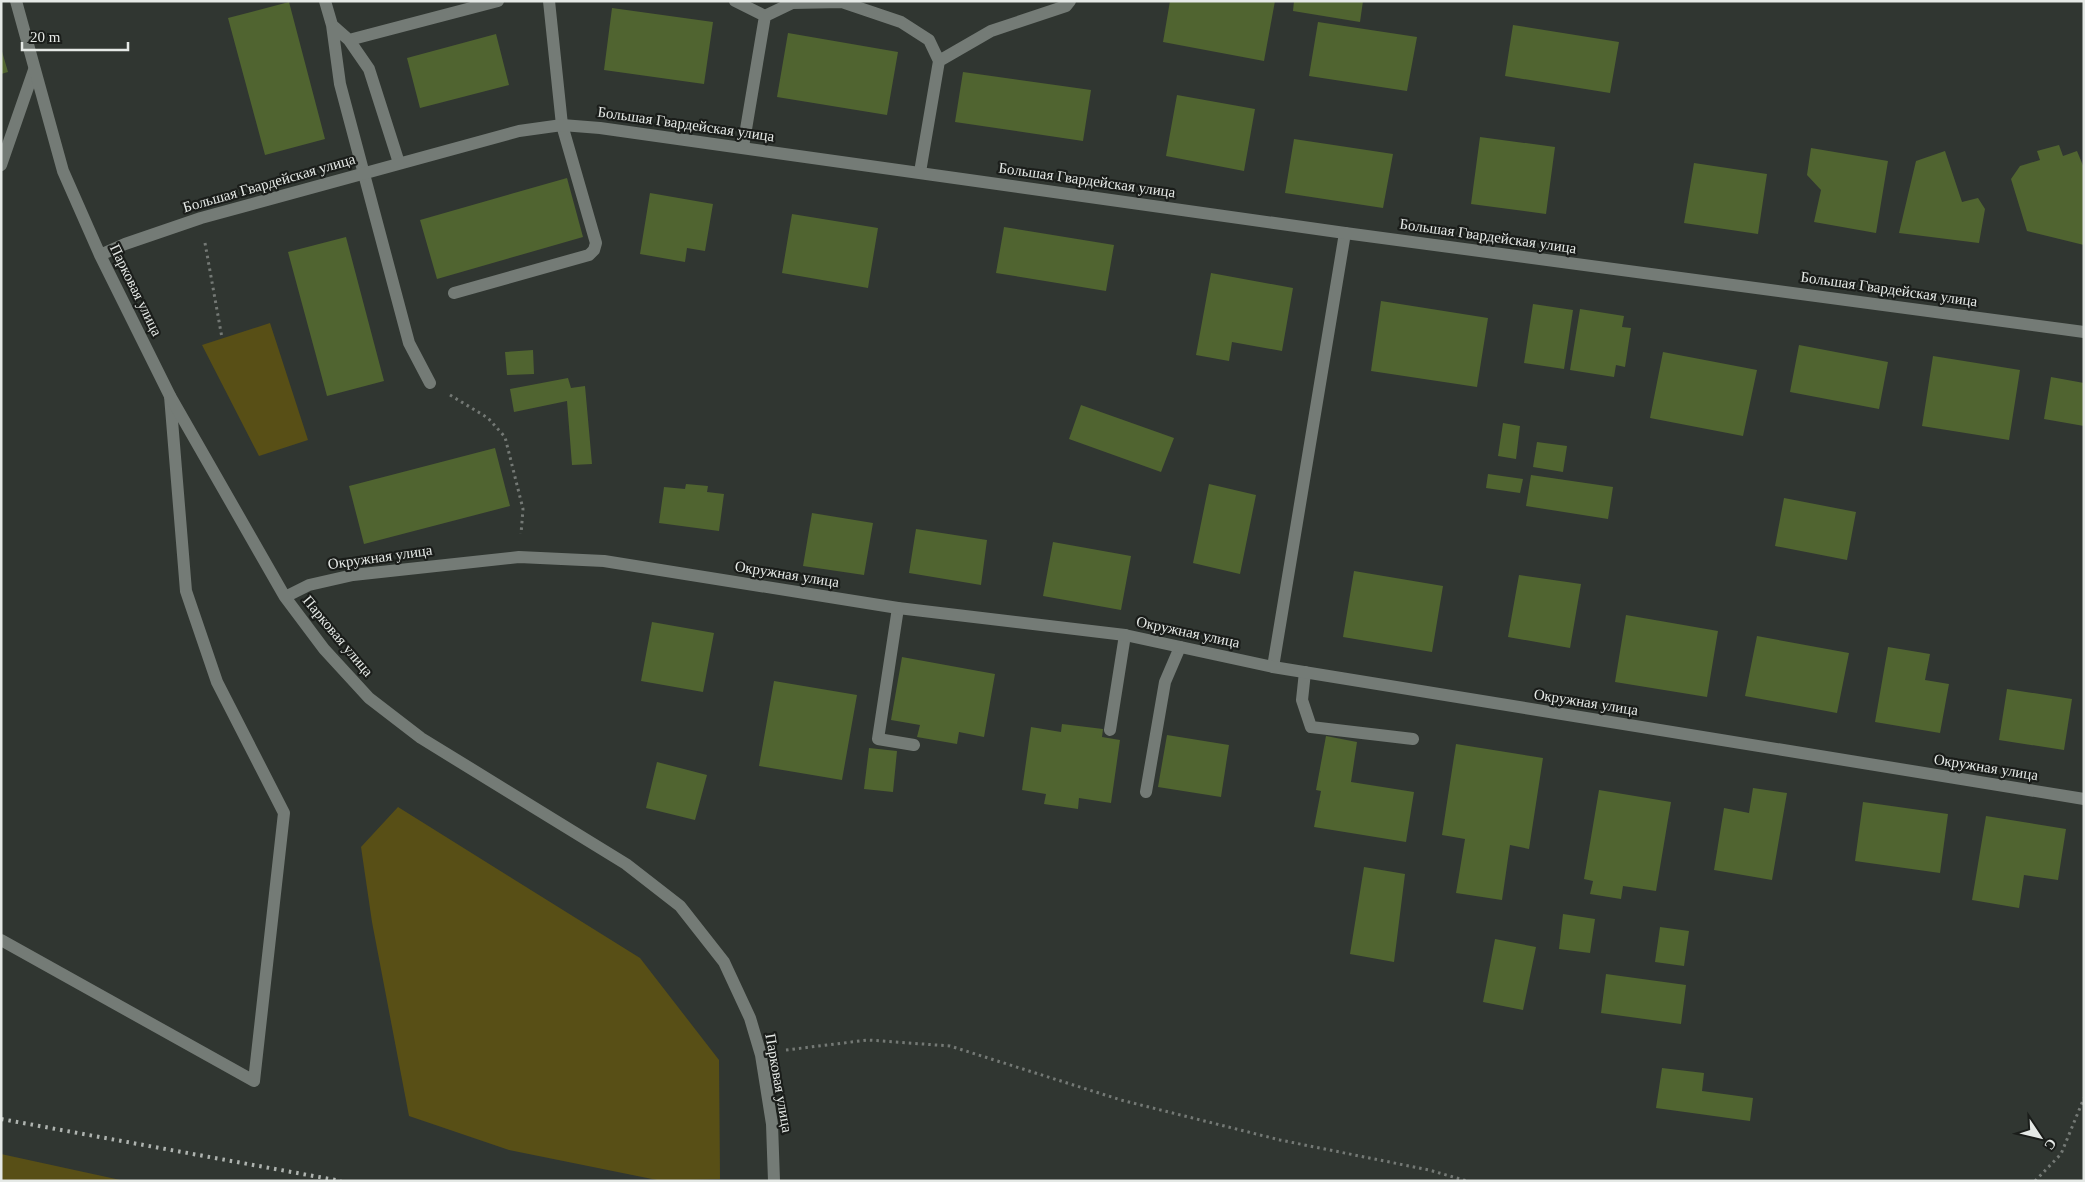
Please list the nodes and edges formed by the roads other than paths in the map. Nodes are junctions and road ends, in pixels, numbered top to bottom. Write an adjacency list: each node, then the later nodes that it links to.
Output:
1 (16, 1): 11 (street, Парковая улица)
2 (325, 1): 8 (street)
3 (497, 1): 9 (street)
4 (549, 1): 12 (street)
5 (735, 1): 7 (street)
6 (1070, 1): 10 (street)
7 (765, 16): 10 (street); 13 (street)
8 (332, 25): 9 (street); 17 (street)
9 (349, 40): 14 (street)
10 (939, 61): 16 (street)
11 (34, 70): 15 (street); 19 (street, Парковая улица)
12 (562, 125): 13 (street, Большая Гвардейская улица); 14 (street, Большая Гвардейская улица); 20 (street)
13 (743, 147): 16 (street, Большая Гвардейская улица)
14 (399, 163): 17 (street, Большая Гвардейская улица)
15 (1, 165)
16 (920, 172): 18 (street, Большая Гвардейская улица)
17 (364, 173): 19 (street, Большая Гвардейская улица); 22 (street)
18 (1345, 233): 21 (street, Большая Гвардейская улица); 28 (street)
19 (100, 255): 23 (street, Парковая улица)
20 (454, 293)
21 (2084, 332)
22 (430, 383)
23 (170, 396): 24 (street, Парковая улица); 35 (street)
24 (285, 597): 25 (street, Окружная улица); 36 (street, Парковая улица)
25 (898, 608): 26 (street, Окружная улица); 32 (street)
26 (1126, 635): 27 (street, Окружная улица); 30 (street)
27 (1180, 647): 28 (street, Окружная улица); 33 (street)
28 (1273, 667): 29 (street, Окружная улица)
29 (1305, 672): 31 (street); 34 (street, Окружная улица)
30 (1110, 730)
31 (1413, 739)
32 (914, 745)
33 (1146, 792)
34 (2084, 800)
35 (1, 940)
36 (774, 1181)

